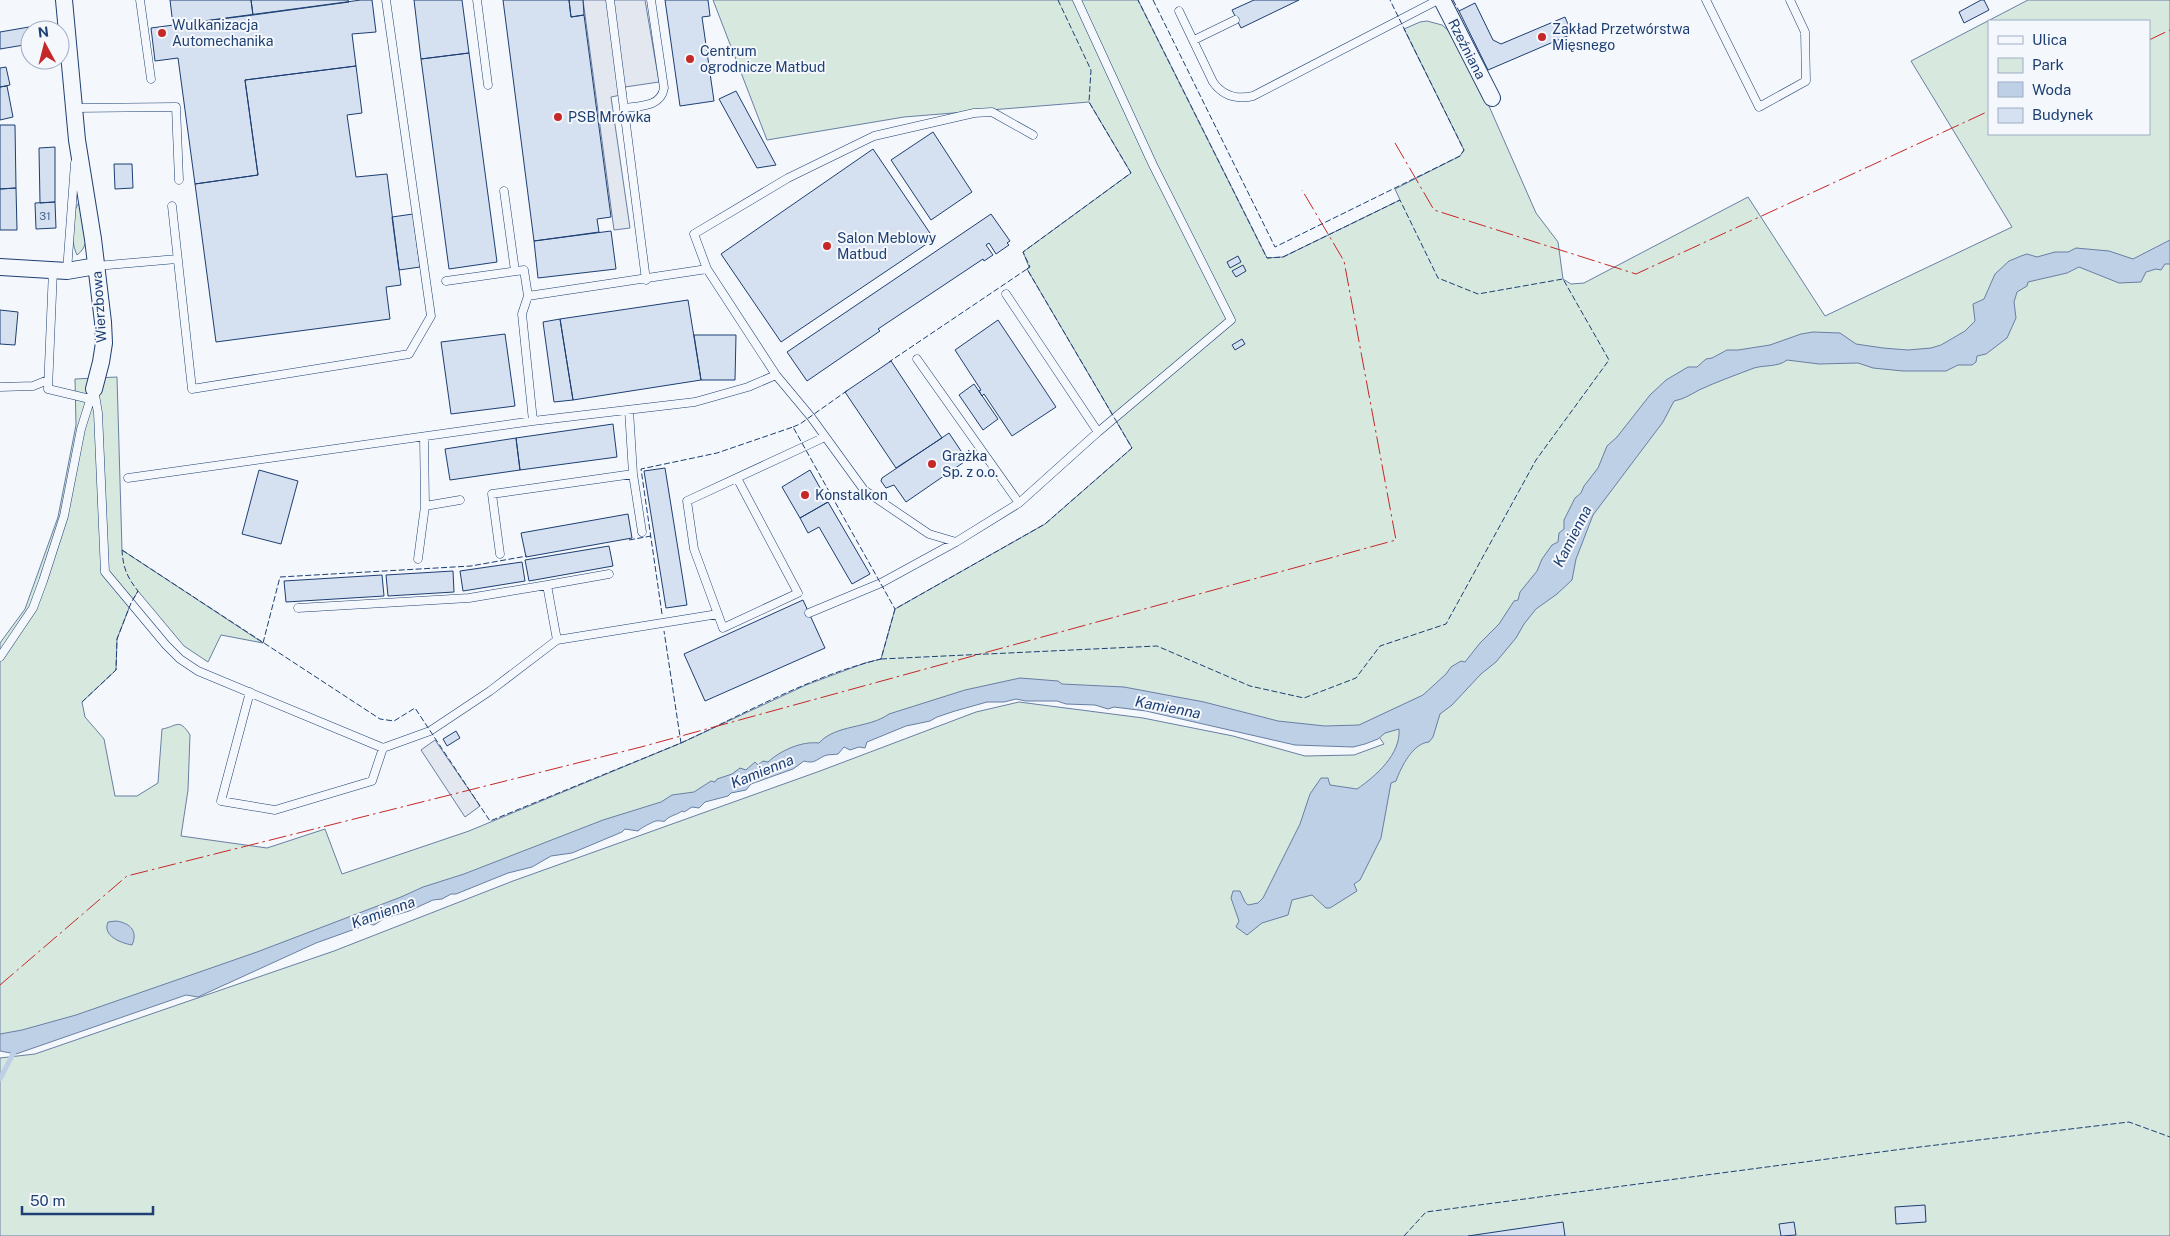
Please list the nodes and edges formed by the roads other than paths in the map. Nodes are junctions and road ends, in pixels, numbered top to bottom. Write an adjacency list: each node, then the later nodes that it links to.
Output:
1 (64, 0): 18 (street, Wierzbowa)
2 (140, 0): 15 (lane)
3 (386, 0): 25 (lane)
4 (477, 0): 16 (lane)
5 (610, 0): 19 (lane)
6 (651, 0): 19 (lane)
7 (1077, 0): 42 (lane)
8 (1438, 0): 14 (lane)
9 (1442, 0): 17 (street, Rzeźniana)
10 (1706, 0): 11 (lane)
11 (1790, 0)
12 (1179, 11): 14 (lane)
13 (1235, 20): 14 (lane)
14 (1194, 40)
15 (151, 79)
16 (488, 85)
17 (1492, 98)
18 (74, 108): 21 (lane); 23 (street, Wierzbowa)
19 (624, 108): 31 (lane)
20 (1033, 135): 28 (lane)
21 (179, 180)
22 (504, 191): 30 (lane)
23 (79, 194): 26 (street, Wierzbowa); 29 (lane)
24 (172, 206): 25 (lane)
25 (178, 259): 26 (lane)
26 (96, 266): 29 (street); 39 (street, Wierzbowa)
27 (0, 267): 29 (street)
28 (706, 269): 31 (lane); 36 (lane)
29 (60, 270): 37 (lane)
30 (515, 271): 32 (lane); 34 (lane)
31 (646, 280): 34 (lane)
32 (446, 281)
33 (1006, 294): 42 (lane)
34 (528, 296): 41 (lane)
35 (917, 359): 49 (lane)
36 (776, 375): 40 (lane); 44 (lane)
37 (48, 380): 38 (lane); 39 (lane)
38 (0, 387)
39 (92, 394): 61 (lane, Wierzbowa); 62 (lane)
40 (629, 410): 41 (lane); 45 (lane)
41 (533, 421): 43 (lane)
42 (1098, 432): 49 (lane)
43 (424, 437): 46 (lane); 50 (lane)
44 (825, 437): 47 (lane); 52 (lane)
45 (633, 474): 51 (lane); 53 (lane)
46 (128, 478)
47 (737, 478): 59 (lane); 59 (lane)
48 (460, 500): 50 (lane)
49 (1019, 503): 52 (lane)
50 (424, 506): 54 (lane)
51 (642, 532)
52 (956, 542): 58 (lane)
53 (500, 554)
54 (418, 559)
55 (609, 574): 56 (lane)
56 (547, 586): 57 (lane); 60 (lane)
57 (298, 608)
58 (809, 612)
59 (718, 614): 60 (lane)
60 (557, 640): 63 (lane)
61 (0, 657)
62 (250, 692): 63 (lane); 63 (lane)
63 (383, 748)

